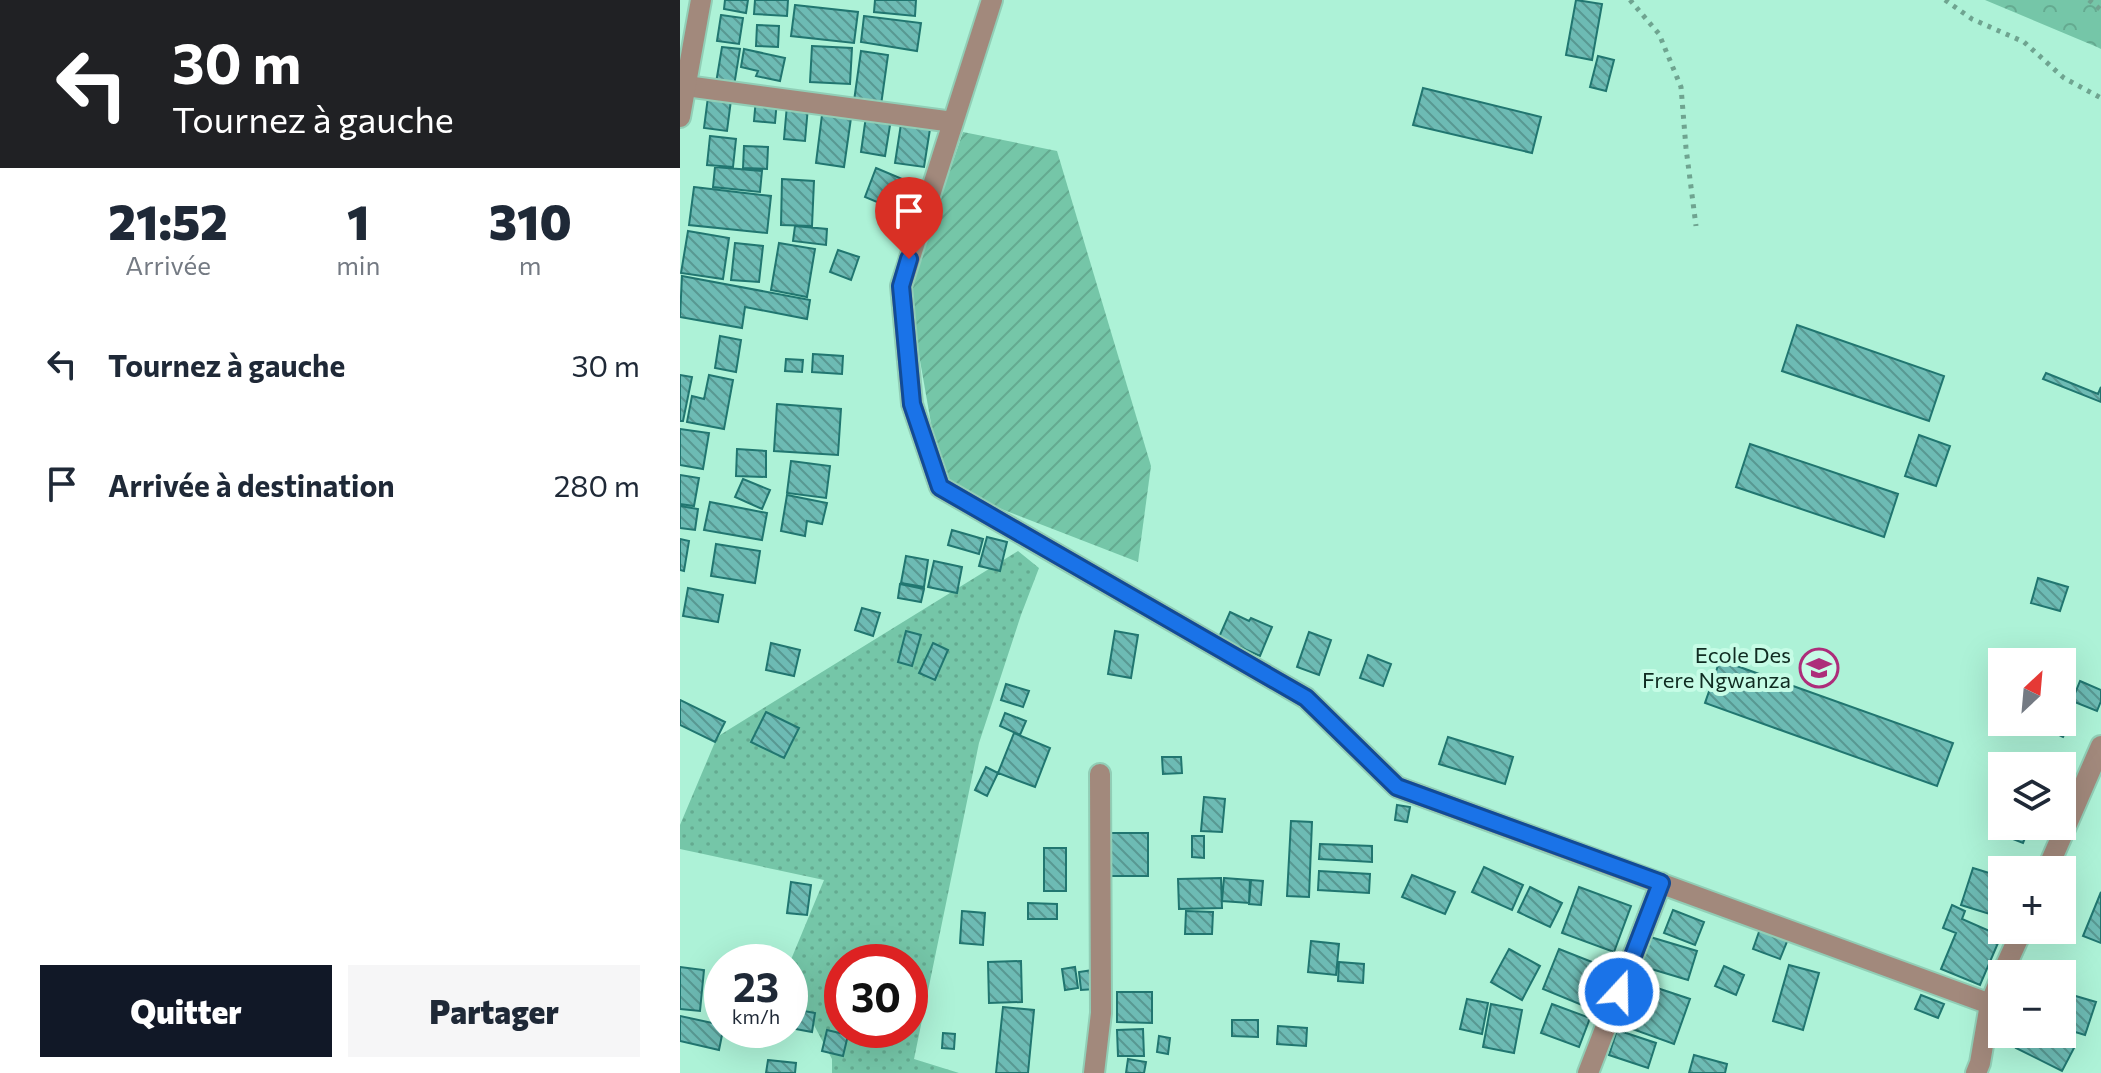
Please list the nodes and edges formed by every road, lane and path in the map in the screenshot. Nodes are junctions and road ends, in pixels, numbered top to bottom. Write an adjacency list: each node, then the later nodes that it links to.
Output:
1 (701, 0): 7 (street)
2 (992, 0): 10 (street)
3 (1630, 0): 11 (path)
4 (1945, 0): 8 (path)
5 (2089, 0): 6 (path)
6 (2101, 10)
7 (686, 86): 9 (street); 10 (street)
8 (2101, 98)
9 (680, 117)
10 (953, 122): 15 (street)
11 (1696, 226)
12 (2101, 746): 14 (street)
13 (1100, 774): 19 (street)
14 (2053, 856)
15 (1661, 883): 16 (street); 20 (street)
16 (1988, 1003)
17 (1988, 1026): 18 (street)
18 (1984, 1070)
19 (1094, 1073)
20 (1588, 1073)

